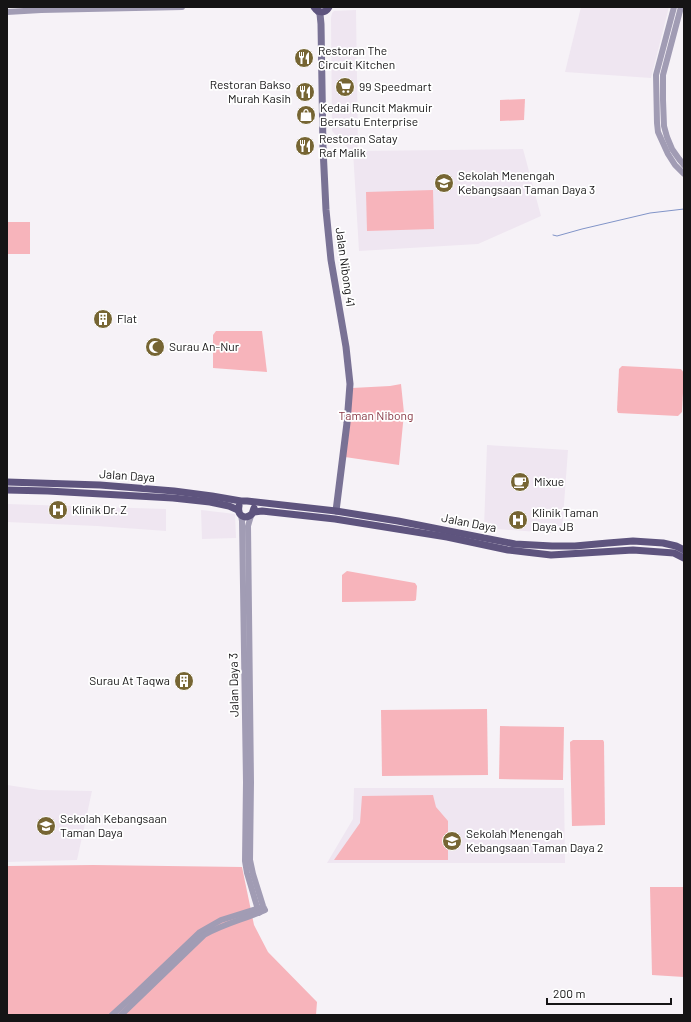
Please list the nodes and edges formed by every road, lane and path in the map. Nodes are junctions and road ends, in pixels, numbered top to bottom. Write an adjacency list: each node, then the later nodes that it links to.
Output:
1 (182, 7): 5 (street)
2 (674, 7): 7 (street)
3 (681, 7): 6 (street)
4 (321, 9): 11 (main road, Jalan Nibong 41)
5 (7, 12)
6 (684, 165)
7 (684, 174)
8 (7, 482): 10 (main road, Jalan Daya)
9 (7, 490): 12 (main road, Jalan Daya)
10 (246, 502): 11 (main road, Jalan Daya); 12 (main road); 13 (main road)
11 (336, 511): 14 (main road, Jalan Daya)
12 (239, 513): 13 (main road); 16 (street, Jalan Daya 3)
13 (252, 514): 15 (main road, Jalan Daya); 16 (street, Jalan Daya 3)
14 (684, 550)
15 (684, 558)
16 (247, 854): 17 (street); 18 (street)
17 (251, 890): 18 (street); 19 (street)
18 (261, 910): 19 (street); 21 (street)
19 (242, 913): 20 (street)
20 (112, 1015)
21 (121, 1015)

